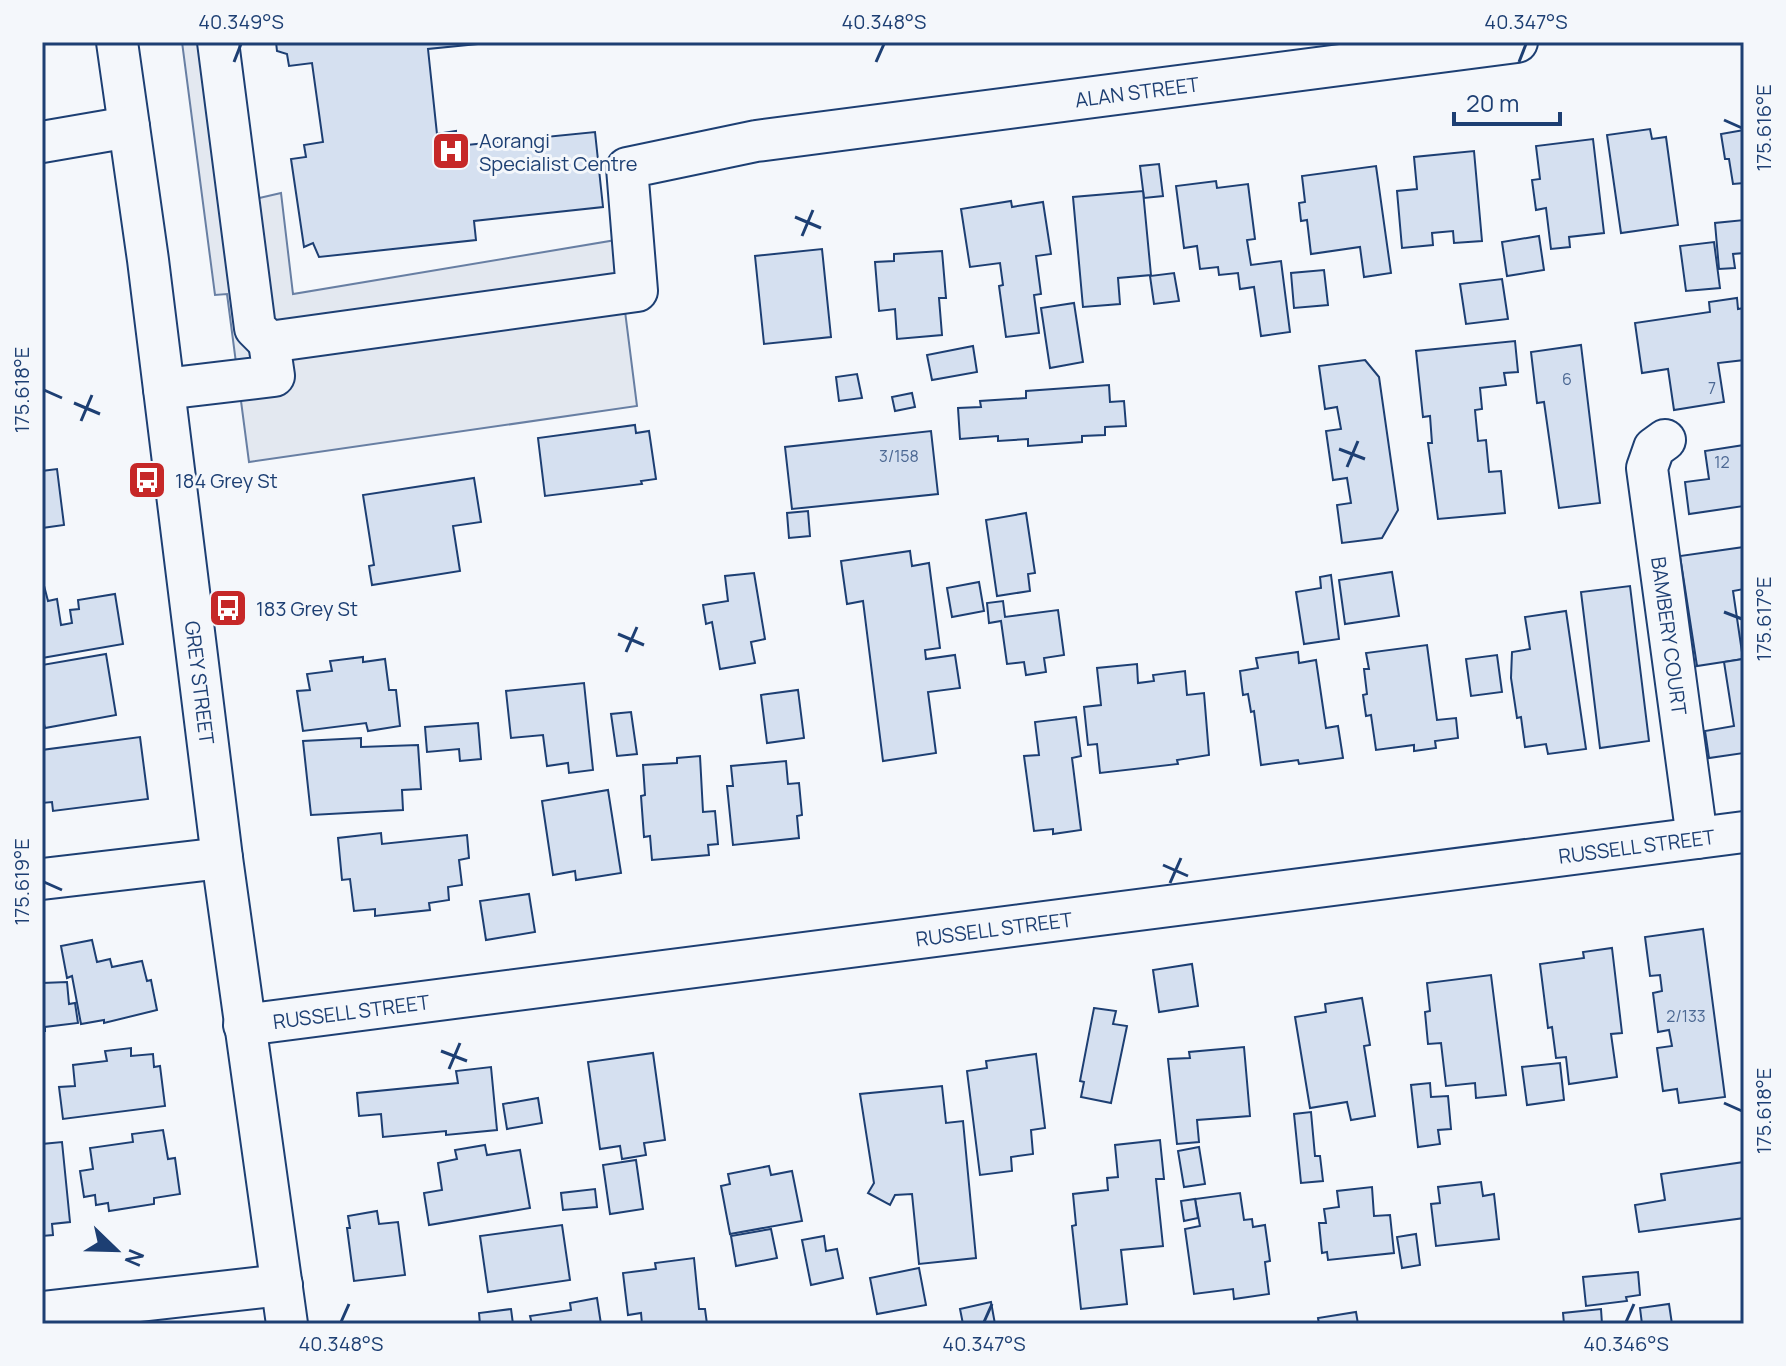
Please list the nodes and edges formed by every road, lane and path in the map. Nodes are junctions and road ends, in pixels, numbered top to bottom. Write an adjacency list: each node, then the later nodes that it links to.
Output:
1 (117, 42): 5 (street, GREY STREET)
2 (218, 42): 7 (street)
3 (1517, 42): 4 (street, ALAN STREET)
4 (1396, 50): 7 (street, ALAN STREET)
5 (129, 127): 6 (street); 8 (street, GREY STREET)
6 (42, 142)
7 (269, 342): 8 (street)
8 (164, 389): 12 (street, GREY STREET)
9 (1665, 440): 11 (street, BAMBERY COURT)
10 (1744, 832): 11 (street, RUSSELL STREET)
11 (1697, 838): 14 (street, RUSSELL STREET)
12 (222, 858): 13 (street); 14 (street, GREY STREET)
13 (42, 879)
14 (244, 1025): 15 (street, GREY STREET)
15 (282, 1285): 16 (street); 17 (street, GREY STREET)
16 (42, 1312)
17 (287, 1324)

